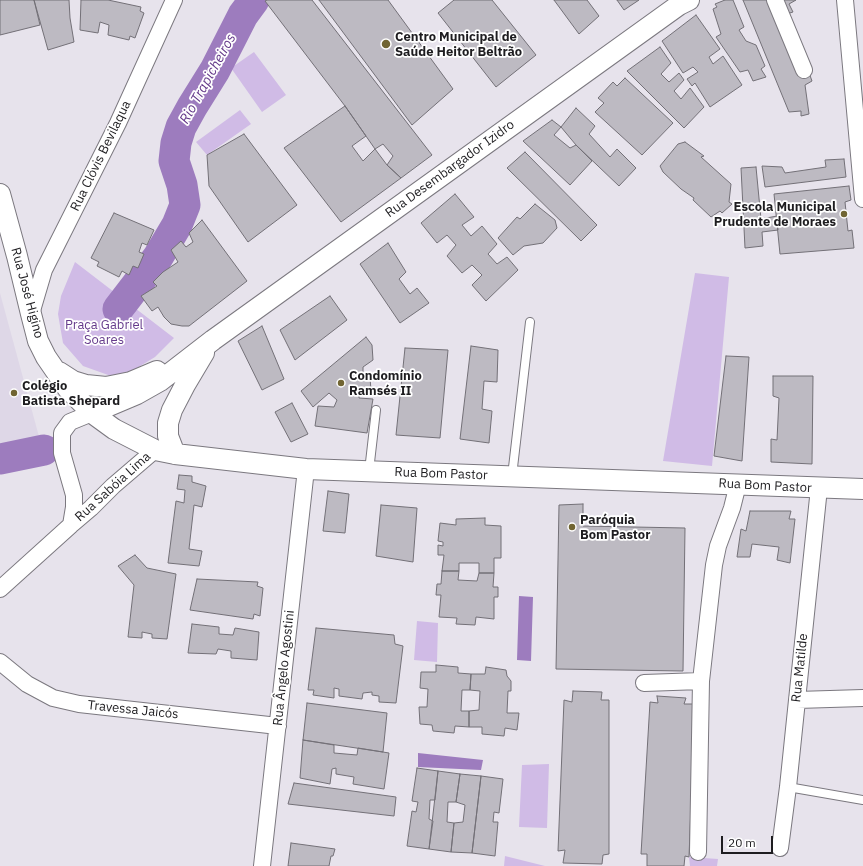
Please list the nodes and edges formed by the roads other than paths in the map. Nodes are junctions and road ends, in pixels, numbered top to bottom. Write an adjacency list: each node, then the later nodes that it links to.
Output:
1 (174, 0): 8 (street, Rua Clóvis Bevilaqua)
2 (775, 0): 5 (street)
3 (845, 0): 7 (street)
4 (681, 2): 10 (street, Rua Desembargador Izidro)
5 (804, 70)
6 (0, 194): 8 (street, Rua José Higino)
7 (863, 199)
8 (31, 314): 11 (street, Rua José Higino)
9 (530, 322): 18 (lane)
10 (213, 340): 11 (street, Rua Desembargador Izidro); 13 (street, Rua Desembargador Izidro); 15 (street)
11 (53, 367): 13 (street, Rua Bom Pastor)
12 (376, 410): 17 (lane)
13 (92, 413): 14 (street, Rua Bom Pastor); 22 (street, Rua Sabóia Lima)
14 (155, 450): 15 (street, Rua Bom Pastor); 22 (street, Rua Sabóia Lima)
15 (176, 454): 16 (street, Rua Bom Pastor)
16 (306, 469): 17 (street, Rua Bom Pastor); 29 (street, Rua Ângelo Agostini)
17 (369, 471): 18 (street, Rua Bom Pastor)
18 (512, 476): 19 (street, Rua Bom Pastor)
19 (738, 484): 20 (street, Rua Bom Pastor); 25 (street)
20 (819, 488): 21 (street, Rua Bom Pastor); 28 (street, Rua Matilde)
21 (863, 489)
22 (71, 524): 23 (street, Rua Sabóia Lima)
23 (0, 589)
24 (0, 662): 29 (street, Travessa Jaicós)
25 (702, 681): 26 (street); 33 (street)
26 (644, 683)
27 (863, 698): 28 (street)
28 (797, 700): 30 (street, Rua Matilde)
29 (278, 726): 34 (street, Rua Ângelo Agostini)
30 (788, 787): 31 (lane); 32 (street, Rua Matilde)
31 (863, 800)
32 (780, 848)
33 (698, 852)
34 (262, 866)

